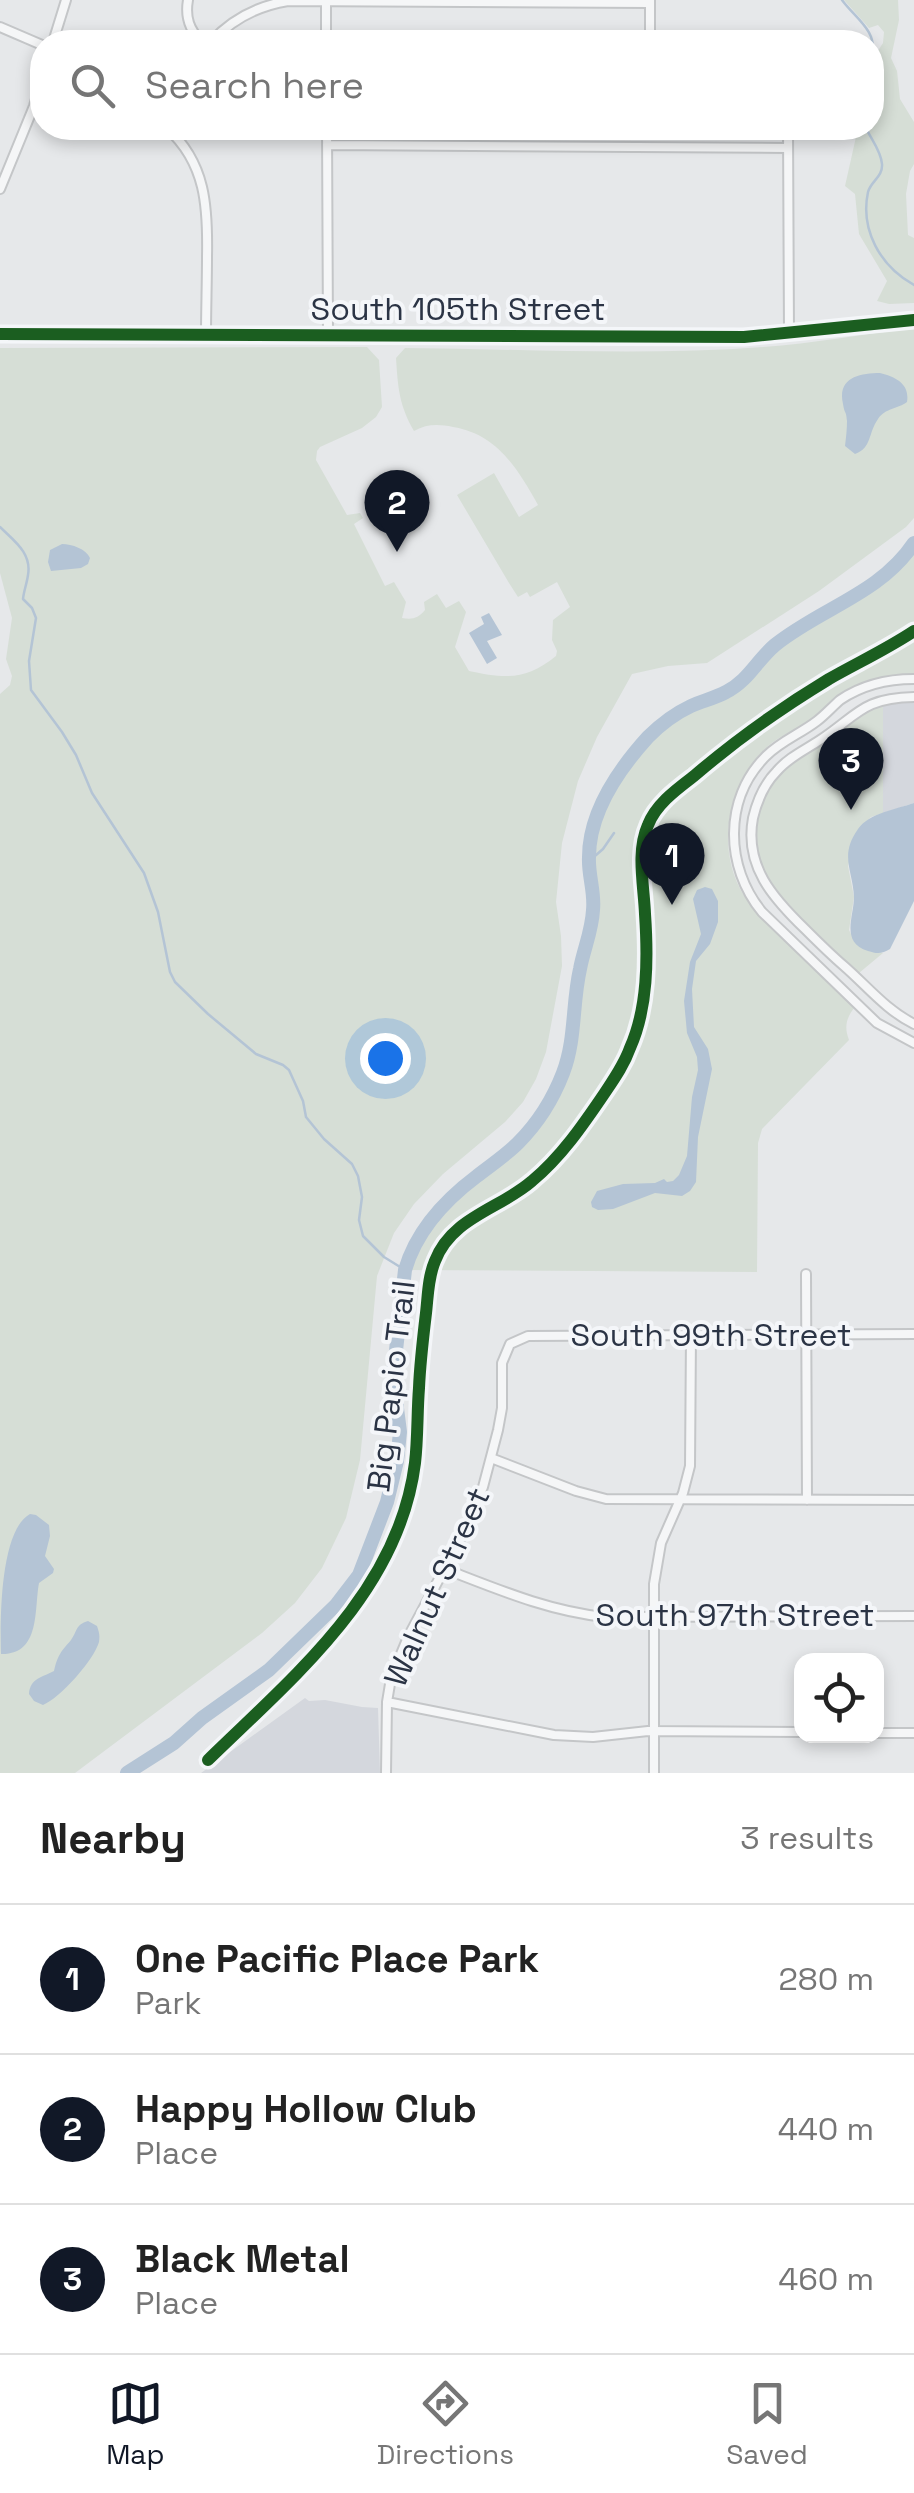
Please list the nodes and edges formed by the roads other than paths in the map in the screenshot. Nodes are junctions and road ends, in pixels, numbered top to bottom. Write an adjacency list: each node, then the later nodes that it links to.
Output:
1 (66, 0): 6 (street)
2 (188, 0): 7 (street)
3 (326, 0): 4 (street); 8 (street); 9 (street)
4 (650, 1): 10 (street)
5 (0, 27): 11 (street)
6 (57, 30)
7 (192, 30)
8 (222, 30)
9 (326, 30)
10 (650, 30)
11 (30, 40)
12 (30, 106): 18 (street)
13 (178, 140): 23 (street)
14 (327, 140): 16 (street)
15 (788, 140): 17 (street)
16 (327, 145): 17 (street); 24 (street)
17 (788, 148): 21 (street)
18 (4, 168): 19 (street)
19 (0, 189)
20 (914, 320): 21 (street, South 105th Street)
21 (789, 333): 24 (street, South 105th Street)
22 (0, 334): 23 (street, South 105th Street)
23 (206, 335): 24 (street, South 105th Street)
24 (328, 336)
25 (914, 679): 28 (street)
26 (914, 698): 27 (street)
27 (914, 1024)
28 (914, 1044)
29 (806, 1274): 30 (street)
30 (807, 1334): 31 (street, South 99th Street); 32 (street, South 99th Street); 35 (street)
31 (914, 1334)
32 (691, 1335): 33 (street, South 99th Street); 37 (street)
33 (510, 1344): 34 (street, Walnut Street)
34 (491, 1458): 37 (street); 38 (street, Walnut Street)
35 (807, 1500): 36 (street); 37 (street)
36 (914, 1500)
37 (679, 1501): 40 (street)
38 (444, 1569): 40 (street, South 97th Street); 41 (street, Walnut Street)
39 (914, 1616): 40 (street, South 97th Street)
40 (654, 1618): 42 (street)
41 (387, 1702): 42 (street); 46 (street, Walnut Street)
42 (654, 1731): 43 (street); 47 (street)
43 (794, 1732)
44 (884, 1733): 45 (street)
45 (914, 1733)
46 (386, 1773)
47 (654, 1773)

